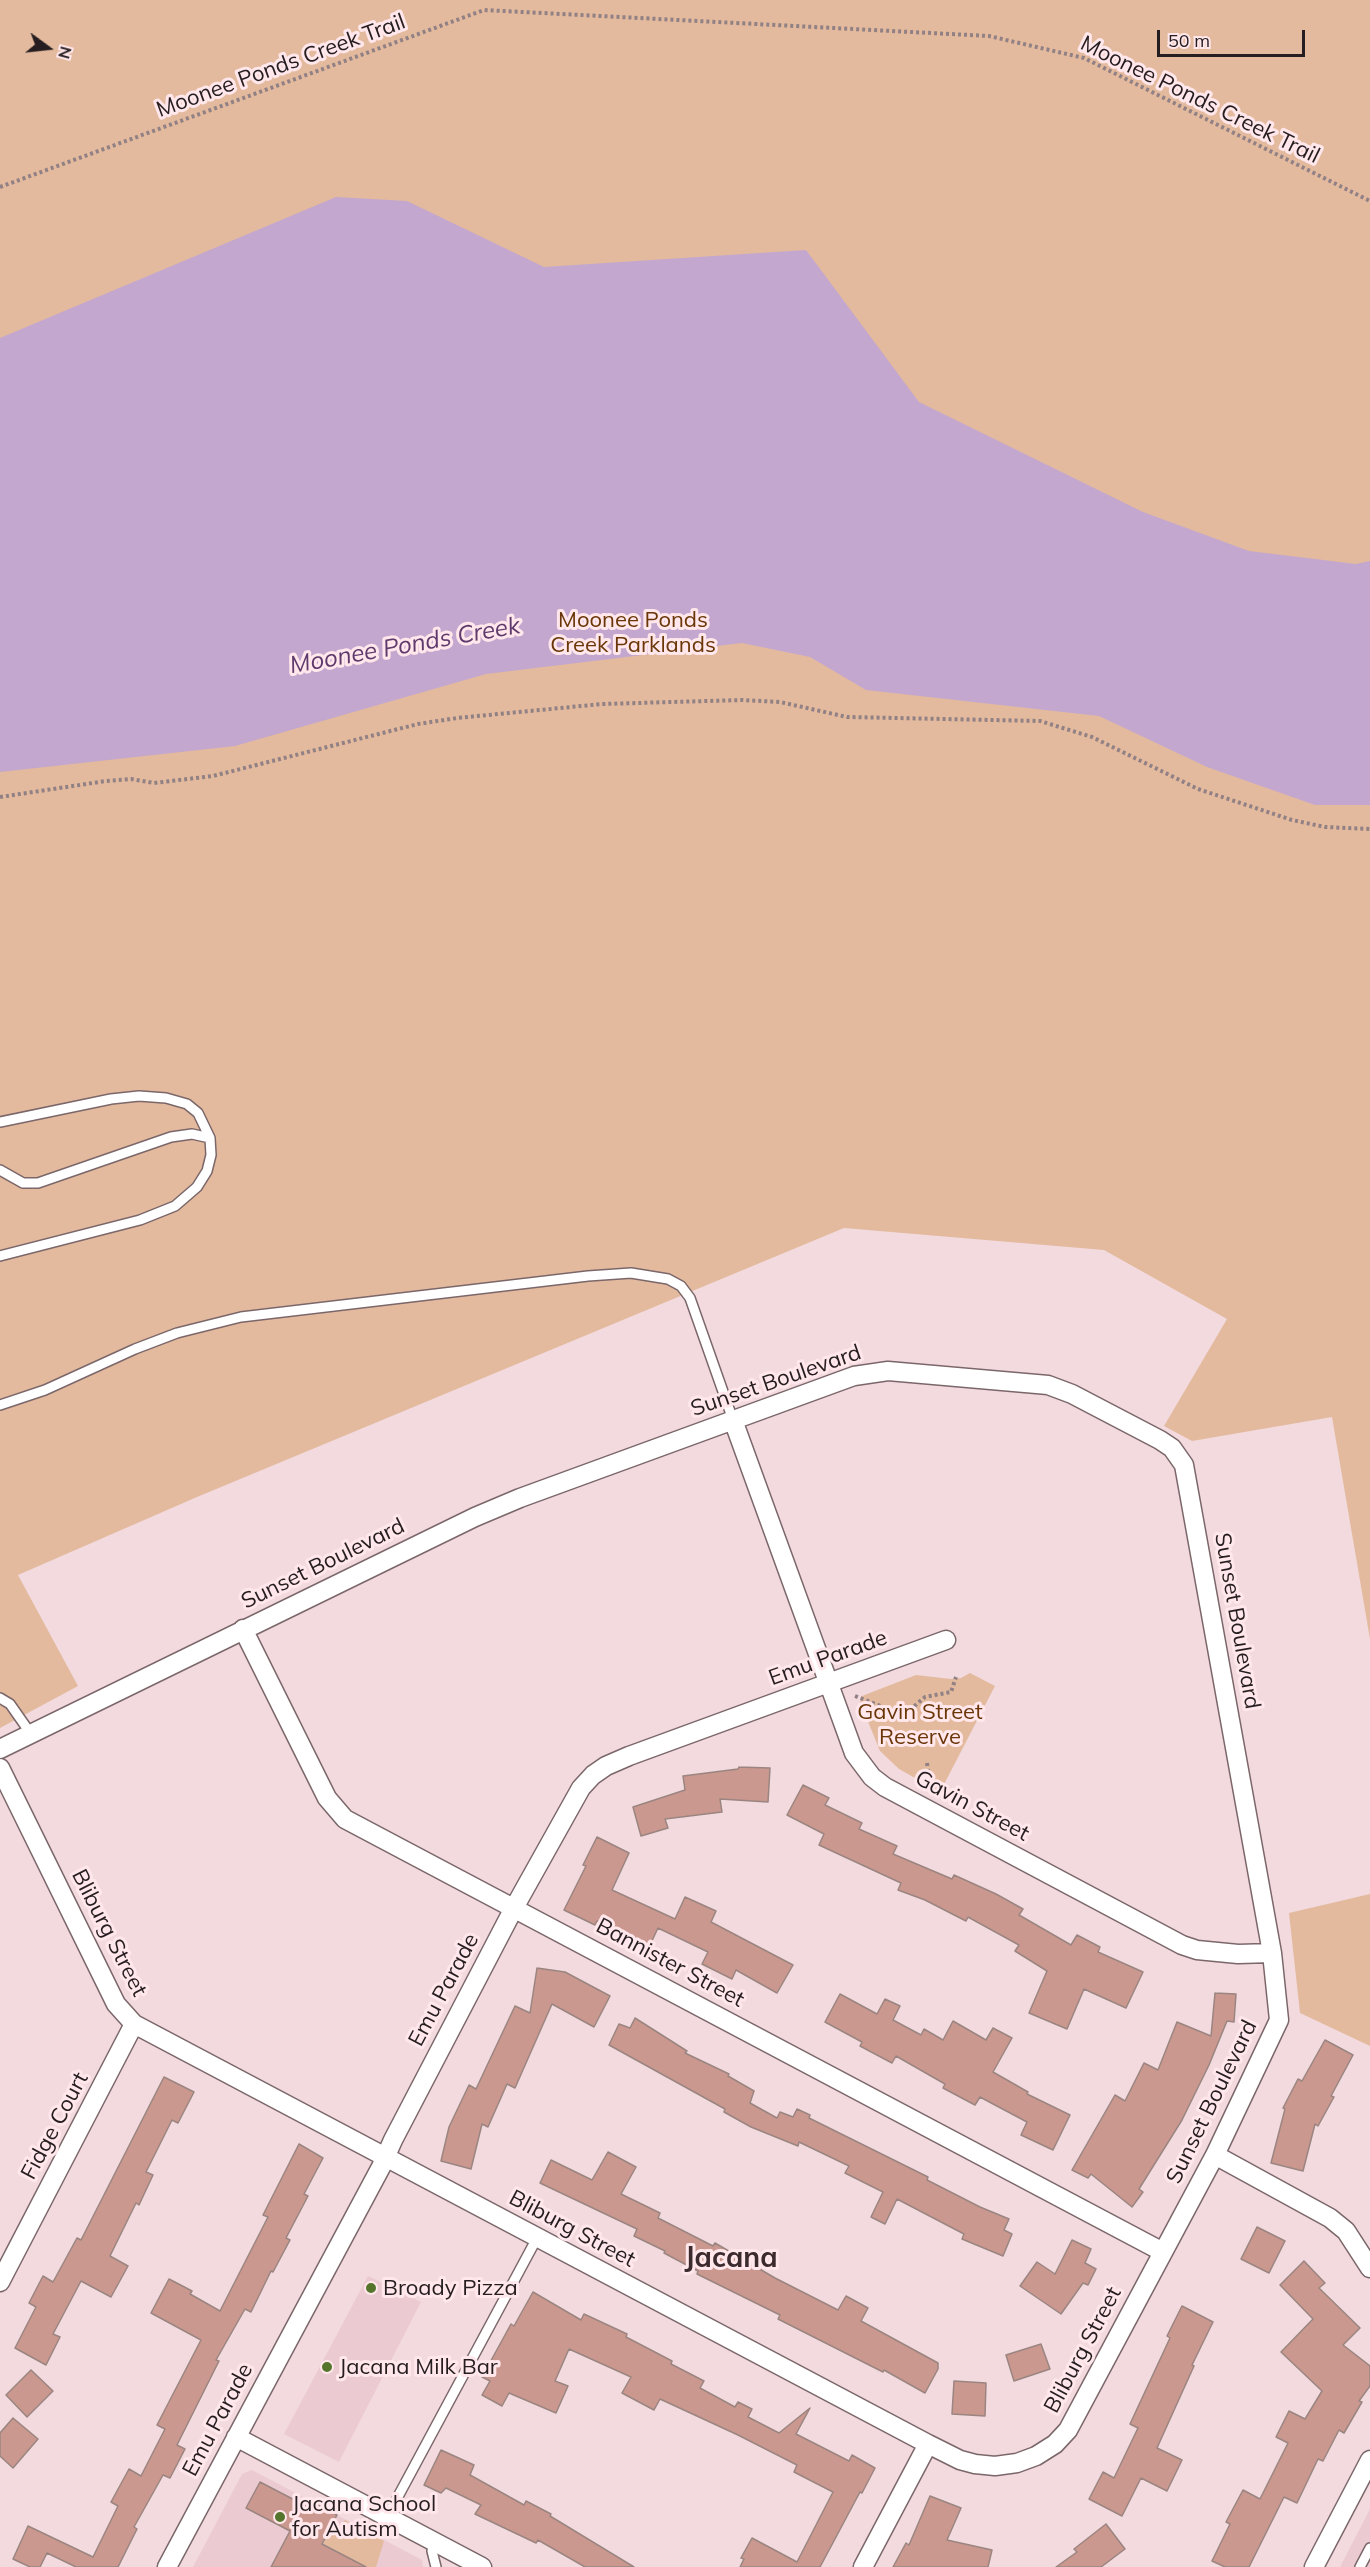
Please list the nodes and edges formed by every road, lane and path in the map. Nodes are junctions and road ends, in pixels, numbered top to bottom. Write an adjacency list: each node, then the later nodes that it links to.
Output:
1 (0, 187): 2 (path, Moonee Ponds Creek Trail)
2 (1370, 201)
3 (0, 797): 4 (path)
4 (1370, 829)
5 (0, 1122): 6 (lane)
6 (210, 1138): 7 (lane); 8 (lane)
7 (0, 1170)
8 (0, 1256)
9 (0, 1405): 10 (lane)
10 (733, 1420): 11 (street, Sunset Boulevard); 14 (street, Gavin Street); 23 (street, Sunset Boulevard)
11 (243, 1629): 17 (street, Sunset Boulevard); 22 (street, Bannister Street)
12 (946, 1640): 14 (street, Emu Parade)
13 (956, 1677): 15 (path)
14 (829, 1684): 22 (street, Emu Parade); 23 (street, Gavin Street)
15 (855, 1696)
16 (0, 1698): 17 (lane)
17 (31, 1734): 18 (street, Sunset Boulevard)
18 (0, 1749)
19 (927, 1762): 21 (path)
20 (0, 1768): 24 (street, Bliburg Street)
21 (932, 1790)
22 (514, 1908): 25 (street, Emu Parade); 28 (street, Bannister Street)
23 (1272, 1953): 26 (street, Sunset Boulevard)
24 (134, 2024): 25 (street, Bliburg Street); 30 (street, Fidge Court)
25 (385, 2156): 27 (street, Bliburg Street); 31 (street, Emu Parade)
26 (1215, 2156): 28 (street, Sunset Boulevard); 29 (street)
27 (537, 2238): 32 (street, Bliburg Street); 34 (lane)
28 (1162, 2252): 32 (street, Bliburg Street)
29 (1370, 2268)
30 (0, 2282)
31 (236, 2438): 34 (street); 37 (street, Emu Parade)
32 (928, 2444): 40 (street)
33 (1370, 2460): 41 (street)
34 (387, 2517): 35 (street)
35 (435, 2542): 38 (lane); 39 (street)
36 (1370, 2548): 42 (lane)
37 (167, 2567)
38 (436, 2567)
39 (482, 2567)
40 (863, 2567)
41 (1314, 2567)
42 (1360, 2567)

